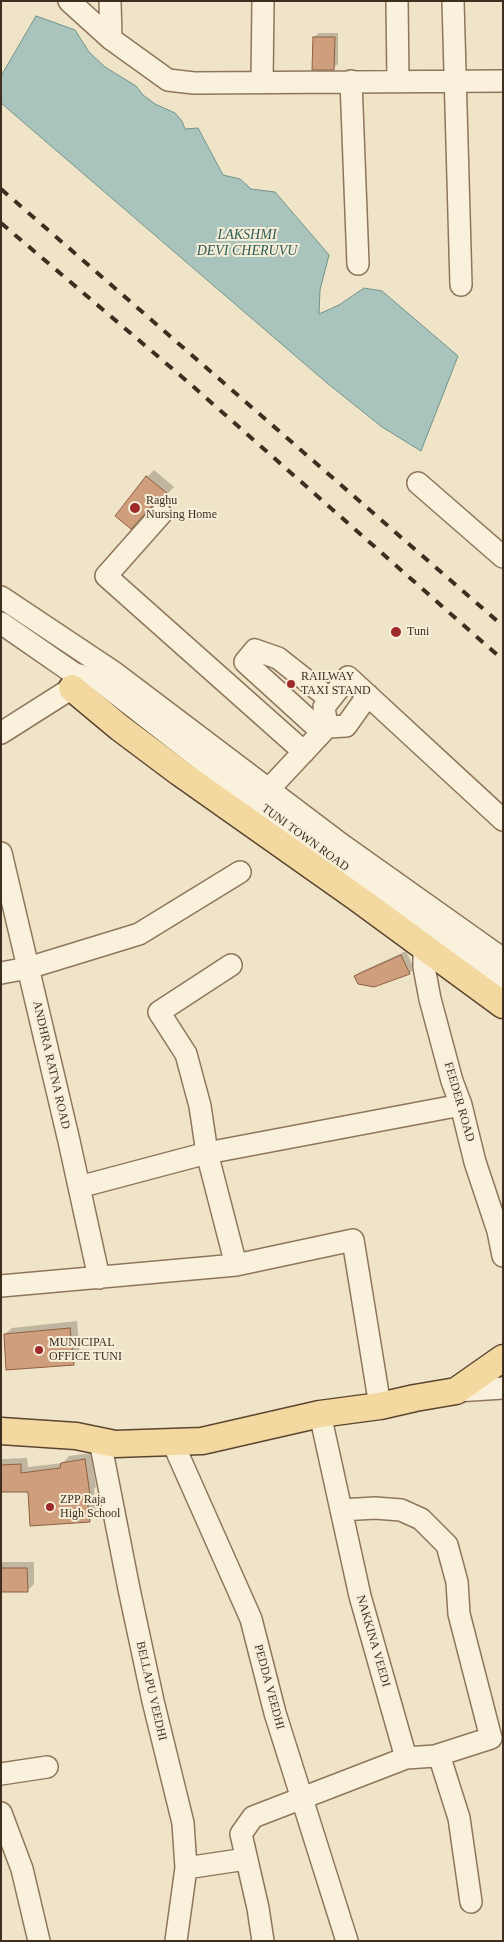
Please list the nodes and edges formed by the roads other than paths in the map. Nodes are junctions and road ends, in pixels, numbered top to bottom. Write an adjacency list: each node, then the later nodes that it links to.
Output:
1 (69, 1): 6 (street)
2 (110, 1): 6 (street)
3 (263, 1): 11 (street)
4 (397, 1): 8 (street)
5 (454, 1): 9 (street)
6 (111, 39): 11 (street)
7 (351, 81): 8 (street); 11 (street); 12 (street)
8 (398, 81): 9 (street)
9 (456, 81): 10 (street); 13 (street)
10 (503, 81)
11 (262, 83)
12 (358, 264)
13 (461, 285)
14 (418, 483): 16 (street)
15 (161, 514): 24 (street)
16 (503, 558)
17 (1, 597): 19 (street, TUNI TOWN ROAD)
18 (1, 623): 19 (street, TUNI TOWN ROAD)
19 (90, 679): 23 (street); 25 (street); 29 (main road); 34 (street, TUNI TOWN ROAD)
20 (368, 695): 21 (street); 22 (street); 26 (street)
21 (330, 699): 22 (street); 22 (street)
22 (325, 729): 24 (street)
23 (1, 733)
24 (304, 752): 25 (street)
25 (269, 789): 30 (street)
26 (503, 820)
27 (1, 853): 32 (street, ANDHRA RATNA ROAD)
28 (240, 872): 32 (street)
29 (424, 947): 35 (main road); 36 (street, FEEDER ROAD)
30 (503, 959)
31 (230, 965): 37 (street)
32 (28, 968): 33 (street); 38 (street, ANDHRA RATNA ROAD)
33 (1, 973)
34 (503, 980)
35 (503, 1005)
36 (461, 1105): 37 (street); 39 (street, FEEDER ROAD)
37 (206, 1153): 38 (street); 41 (street)
38 (79, 1187): 42 (street, ANDHRA RATNA ROAD)
39 (501, 1230): 40 (street, FEEDER ROAD)
40 (503, 1256)
41 (236, 1265): 42 (street); 47 (street)
42 (99, 1278): 43 (street)
43 (1, 1286)
44 (503, 1358): 46 (main road)
45 (503, 1388): 46 (street)
46 (456, 1391): 47 (main road)
47 (380, 1406): 48 (main road)
48 (320, 1414): 51 (main road); 52 (street, NAKKINA VEEDI)
49 (1, 1431): 50 (main road)
50 (100, 1441): 51 (main road); 60 (street, BELLAPU VEEDHI)
51 (172, 1441): 57 (street, PEDDA VEEDHI)
52 (341, 1510): 53 (street); 54 (street, NAKKINA VEEDI)
53 (439, 1755): 54 (street); 61 (street)
54 (406, 1758): 57 (street)
55 (47, 1768): 56 (street)
56 (1, 1774)
57 (302, 1798): 59 (street); 65 (street, PEDDA VEEDHI)
58 (1, 1814): 62 (street)
59 (246, 1859): 60 (street); 64 (street)
60 (186, 1868): 63 (street, BELLAPU VEEDHI)
61 (472, 1902)
62 (39, 1941)
63 (176, 1941)
64 (262, 1941)
65 (346, 1941)

